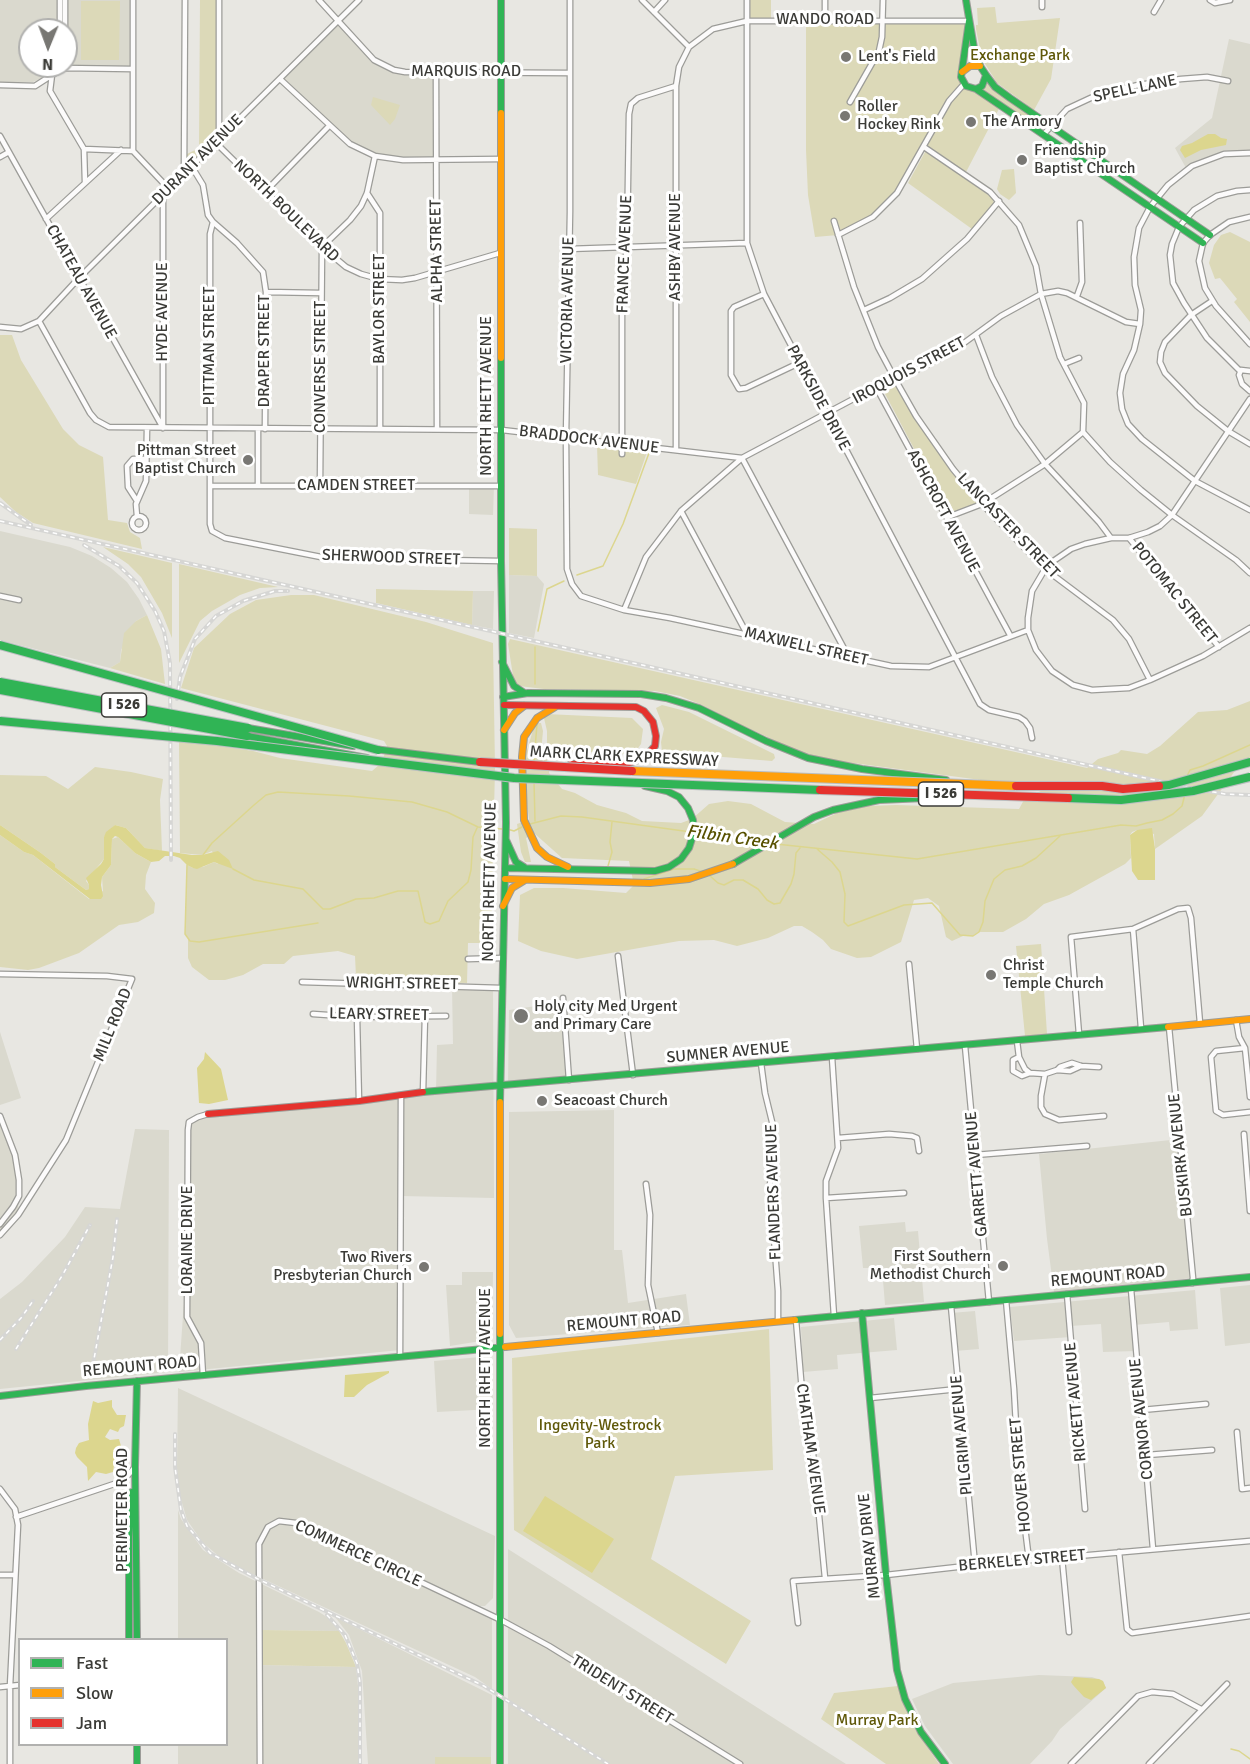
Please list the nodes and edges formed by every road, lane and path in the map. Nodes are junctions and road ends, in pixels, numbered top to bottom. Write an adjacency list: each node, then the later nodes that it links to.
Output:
1 (60, 0): 23 (street)
2 (65, 0): 24 (street)
3 (133, 0): 33 (street)
4 (185, 0): 66 (street)
5 (219, 0): 54 (street)
6 (319, 0): 29 (street, MARQUIS ROAD)
7 (359, 0): 29 (street, DURANT AVENUE)
8 (501, 0): 35 (main road, NORTH RHETT AVENUE)
9 (570, 0): 36 (street, VICTORIA AVENUE)
10 (642, 0): 21 (street)
11 (665, 0): 21 (street)
12 (747, 0): 27 (street, PARKSIDE DRIVE)
13 (825, 0): 25 (street)
14 (883, 0): 26 (street)
15 (966, 0): 28 (main road)
16 (1042, 0): 20 (street)
17 (1161, 0): 22 (street)
18 (1210, 0): 19 (street)
19 (1230, 0)
20 (1042, 7)
21 (654, 12): 30 (street)
22 (1154, 12)
23 (60, 18)
24 (65, 18)
25 (825, 20): 26 (street, WANDO ROAD); 27 (street, WANDO ROAD)
26 (883, 20): 28 (street, WANDO ROAD); 49 (street)
27 (747, 21): 30 (street, WANDO ROAD); 85 (street, PARKSIDE DRIVE)
28 (969, 21): 31 (main road); 37 (main road)
29 (339, 22): 34 (street, MARQUIS ROAD); 41 (street, DURANT AVENUE)
30 (689, 47): 46 (street, ASHBY AVENUE)
31 (980, 66): 37 (main road); 38 (main road)
32 (78, 67): 33 (street)
33 (132, 69): 58 (street)
34 (436, 72): 35 (street, MARQUIS ROAD); 64 (street, ALPHA STREET)
35 (502, 73): 36 (street, MARQUIS ROAD); 63 (main road, NORTH RHETT AVENUE)
36 (570, 73): 90 (street, VICTORIA AVENUE)
37 (962, 73): 43 (main road)
38 (986, 75): 47 (main road); 51 (main road)
39 (47, 78): 45 (street)
40 (52, 78): 48 (street)
41 (280, 78): 50 (street); 54 (street, DURANT AVENUE)
42 (1228, 81): 51 (street, SPELL LANE)
43 (964, 84): 47 (main road); 55 (street)
44 (0, 85): 45 (street)
45 (35, 86): 48 (street)
46 (676, 86): 87 (street, ASHBY AVENUE); 88 (street, FRANCE AVENUE)
47 (976, 89): 52 (main road)
48 (50, 91): 56 (street)
49 (850, 102)
50 (329, 126): 61 (street); 70 (street)
51 (1051, 126): 52 (street, SPELL LANE); 73 (main road)
52 (1044, 134): 75 (main road)
53 (0, 136): 59 (street, CHATEAU AVENUE)
54 (217, 141): 65 (street, DURANT AVENUE); 70 (street, NORTH BOULEVARD)
55 (924, 147): 74 (street); 83 (street)
56 (84, 150): 57 (street); 67 (street)
57 (121, 150): 58 (street); 67 (street)
58 (133, 151): 68 (street)
59 (9, 152): 62 (street); 77 (street, CHATEAU AVENUE)
60 (1250, 153): 73 (street)
61 (375, 156): 64 (street); 71 (street)
62 (0, 157)
63 (501, 159): 64 (street); 91 (main road, NORTH RHETT AVENUE)
64 (435, 160): 92 (street, ALPHA STREET)
65 (192, 167): 66 (street, DURANT AVENUE); 80 (street, PITTMAN STREET)
66 (184, 174): 68 (street, DURANT AVENUE)
67 (85, 182): 77 (street)
68 (169, 189): 72 (street, DURANT AVENUE)
69 (1250, 190): 78 (street)
70 (265, 192): 89 (street, NORTH BOULEVARD)
71 (367, 193): 89 (street); 94 (street, BAYLOR STREET)
72 (163, 195): 93 (street, DURANT AVENUE); 119 (street, HYDE AVENUE)
73 (1156, 198): 75 (street); 78 (main road)
74 (999, 201): 98 (street); 101 (street)
75 (1150, 207): 82 (main road); 104 (street)
76 (1250, 217): 84 (street)
77 (46, 219): 93 (street, CHATEAU AVENUE)
78 (1186, 219): 82 (street); 84 (main road)
79 (834, 221): 83 (street, LANCASTER STREET)
80 (213, 222): 95 (street, DRAPER STREET); 120 (street, PITTMAN STREET)
81 (1080, 223): 99 (street)
82 (1179, 227): 86 (main road); 102 (street)
83 (838, 235): 101 (street, LANCASTER STREET)
84 (1210, 235): 86 (street)
85 (747, 243): 87 (street); 97 (street, PARKSIDE DRIVE)
86 (1203, 243): 100 (street)
87 (675, 245): 88 (street); 132 (street, ASHBY AVENUE)
88 (627, 246): 90 (street); 130 (street, FRANCE AVENUE)
89 (322, 247): 94 (street, NORTH BOULEVARD); 96 (street, CONVERSE STREET)
90 (568, 249): 129 (street, VICTORIA AVENUE)
91 (500, 253): 92 (street, NORTH BOULEVARD); 126 (main road, NORTH RHETT AVENUE)
92 (438, 272): 94 (street, NORTH BOULEVARD); 125 (street, ALPHA STREET)
93 (78, 278): 103 (street, DURANT AVENUE); 119 (street, CHATEAU AVENUE)
94 (379, 279): 124 (street, BAYLOR STREET)
95 (266, 292): 96 (street); 122 (street, DRAPER STREET)
96 (321, 293): 123 (street, CONVERSE STREET)
97 (764, 294): 109 (street, PARKSIDE DRIVE); 109 (street)
98 (1041, 294): 99 (street, IROQUOIS STREET); 106 (street, IROQUOIS STREET); 110 (street)
99 (1077, 296): 104 (street, IROQUOIS STREET)
100 (1212, 301): 102 (street); 107 (street)
101 (864, 310): 113 (street, LANCASTER STREET)
102 (1191, 315): 111 (street); 127 (street)
103 (39, 321): 105 (street); 118 (street, BRADDOCK AVENUE)
104 (1140, 324): 137 (street)
105 (0, 327)
106 (976, 335): 113 (street, IROQUOIS STREET); 136 (street, POTOMAC STREET)
107 (1250, 344)
108 (1079, 358): 110 (street)
109 (799, 363): 117 (street, PARKSIDE DRIVE)
110 (1064, 364): 128 (street)
111 (1240, 371): 112 (street); 115 (street)
112 (1250, 371)
113 (894, 379): 114 (street, IROQUOIS STREET); 143 (street, LANCASTER STREET)
114 (876, 387): 117 (street, IROQUOIS STREET); 148 (street, ASHCROFT AVENUE)
115 (1250, 391)
116 (1250, 399): 127 (street)
117 (827, 415): 134 (street, IROQUOIS STREET); 166 (street, PARKSIDE DRIVE)
118 (147, 428): 119 (street, BRADDOCK AVENUE); 135 (street)
119 (163, 428): 120 (street, BRADDOCK AVENUE)
120 (210, 429): 121 (street, BRADDOCK AVENUE); 138 (street, PITTMAN STREET)
121 (258, 429): 122 (street, BRADDOCK AVENUE); 139 (street, DRAPER STREET)
122 (265, 429): 123 (street, BRADDOCK AVENUE)
123 (321, 429): 124 (street, BRADDOCK AVENUE); 140 (street, CONVERSE STREET)
124 (380, 429): 125 (street, BRADDOCK AVENUE)
125 (437, 429): 126 (street, BRADDOCK AVENUE)
126 (502, 429): 129 (street, BRADDOCK AVENUE); 141 (main road, NORTH RHETT AVENUE)
127 (1228, 431): 131 (street); 137 (street)
128 (1083, 432): 136 (street); 146 (street)
129 (566, 437): 130 (street, BRADDOCK AVENUE); 156 (street, VICTORIA AVENUE)
130 (623, 443): 132 (street, BRADDOCK AVENUE); 133 (street, FRANCE AVENUE)
131 (1250, 444)
132 (676, 450): 134 (street, BRADDOCK AVENUE)
133 (622, 454)
134 (742, 458): 145 (street, IROQUOIS STREET); 165 (street)
135 (146, 459): 142 (street); 142 (street)
136 (1045, 464): 143 (street); 150 (street, POTOMAC STREET)
137 (1195, 481): 144 (street); 146 (street)
138 (210, 486): 139 (street, CAMDEN STREET); 149 (street, PITTMAN STREET)
139 (258, 486): 140 (street, CAMDEN STREET)
140 (320, 486): 141 (street, CAMDEN STREET)
141 (501, 486): 152 (main road, NORTH RHETT AVENUE)
142 (137, 501): 147 (street)
143 (982, 504): 148 (street); 153 (street, LANCASTER STREET)
144 (1250, 510)
145 (681, 511): 158 (street, IROQUOIS STREET); 161 (street)
146 (1173, 515): 151 (street); 154 (street)
147 (137, 516)
148 (948, 517): 162 (street, ASHCROFT AVENUE)
149 (212, 531): 152 (street, SHERWOOD STREET)
150 (1111, 538): 151 (street); 153 (street)
151 (1129, 538): 164 (street, POTOMAC STREET)
152 (501, 561): 167 (main road, NORTH RHETT AVENUE)
153 (1045, 569): 160 (street); 168 (street, LANCASTER STREET)
154 (1250, 573)
155 (0, 596): 157 (street)
156 (581, 596): 158 (street, MAXWELL STREET)
157 (19, 600)
158 (624, 610): 161 (street, MAXWELL STREET)
159 (1250, 628): 164 (street)
160 (1029, 630): 162 (street, MAXWELL STREET); 168 (street)
161 (747, 634): 165 (street, MAXWELL STREET)
162 (1010, 635): 166 (street, MAXWELL STREET)
163 (0, 645): 178 (main road, bridge)
164 (1218, 648): 168 (street)
165 (848, 656): 166 (street, MAXWELL STREET)
166 (955, 657): 177 (street, PARKSIDE DRIVE)
167 (502, 662): 171 (main road); 172 (main road, NORTH RHETT AVENUE)
168 (1150, 680)
169 (0, 682): 178 (main road, MARK CLARK EXPRESSWAY / I 526, bridge)
170 (0, 690): 180 (main road, MARK CLARK EXPRESSWAY / I 526, bridge)
171 (528, 693): 172 (main road); 184 (main road, bridge)
172 (503, 701): 173 (main road); 176 (main road, NORTH RHETT AVENUE)
173 (524, 706): 174 (main road); 176 (main road)
174 (560, 706): 181 (main road, bridge); 189 (main road)
175 (0, 721): 180 (main road, bridge)
176 (504, 730): 186 (main road, NORTH RHETT AVENUE)
177 (1032, 738)
178 (378, 750): 181 (main road, MARK CLARK EXPRESSWAY / I 526, bridge)
179 (1250, 762): 184 (main road, MARK CLARK EXPRESSWAY / I 526, bridge)
180 (401, 764): 183 (main road, MARK CLARK EXPRESSWAY / I 526, bridge)
181 (525, 765): 184 (main road, MARK CLARK EXPRESSWAY / I 526, bridge)
182 (1250, 777): 185 (main road, MARK CLARK EXPRESSWAY / I 526, bridge)
183 (629, 783): 185 (main road, MARK CLARK EXPRESSWAY / I 526, bridge); 189 (main road, bridge)
184 (968, 783)
185 (983, 796): 191 (main road, bridge)
186 (506, 840): 187 (main road, NORTH RHETT AVENUE); 188 (main road)
187 (505, 868): 188 (main road); 190 (main road, NORTH RHETT AVENUE)
188 (532, 868): 189 (main road)
189 (581, 870)
190 (505, 879): 191 (main road); 192 (main road, NORTH RHETT AVENUE)
191 (526, 880): 192 (main road)
192 (503, 906): 195 (main road, NORTH RHETT AVENUE)
193 (1133, 928): 208 (street); 210 (street); 211 (street)
194 (618, 956): 222 (street)
195 (502, 958): 196 (street); 200 (main road, NORTH RHETT AVENUE)
196 (468, 959)
197 (909, 964): 215 (street)
198 (0, 974): 243 (street, MILL ROAD)
199 (302, 982): 200 (street, WRIGHT STREET)
200 (501, 988): 224 (main road, NORTH RHETT AVENUE)
201 (563, 998): 223 (street)
202 (313, 1014): 205 (street, LEARY STREET)
203 (424, 1016): 204 (street, LEARY STREET); 205 (street, LEARY STREET); 225 (street)
204 (446, 1016)
205 (357, 1017): 228 (street)
206 (1250, 1019): 207 (main road, SUMNER AVENUE)
207 (1236, 1020): 208 (main road, SUMNER AVENUE); 214 (street)
208 (1200, 1023): 209 (main road, SUMNER AVENUE)
209 (1169, 1027): 210 (main road, SUMNER AVENUE); 245 (street, BUSKIRK AVENUE)
210 (1141, 1028): 211 (main road, SUMNER AVENUE)
211 (1079, 1034): 212 (main road, SUMNER AVENUE)
212 (1017, 1041): 213 (main road, SUMNER AVENUE); 217 (street)
213 (965, 1046): 215 (main road, SUMNER AVENUE); 237 (street, GARRETT AVENUE)
214 (1245, 1048): 227 (street); 229 (street)
215 (917, 1049): 216 (main road, SUMNER AVENUE)
216 (832, 1057): 218 (main road, SUMNER AVENUE); 234 (street)
217 (1018, 1057): 220 (street); 220 (street)
218 (761, 1063): 222 (main road, SUMNER AVENUE); 254 (street, FLANDERS AVENUE)
219 (1099, 1067): 221 (street)
220 (1030, 1073): 221 (street)
221 (1045, 1074): 232 (street)
222 (633, 1075): 223 (main road, SUMNER AVENUE)
223 (569, 1080): 224 (main road, SUMNER AVENUE)
224 (500, 1086): 225 (main road, SUMNER AVENUE); 256 (main road, NORTH RHETT AVENUE)
225 (423, 1092): 226 (main road, SUMNER AVENUE)
226 (401, 1096): 228 (main road, SUMNER AVENUE); 257 (street)
227 (1250, 1097)
228 (359, 1101): 230 (main road, SUMNER AVENUE)
229 (1250, 1112)
230 (208, 1114): 258 (street, LORAINE DRIVE)
231 (0, 1116): 242 (street)
232 (1104, 1116)
233 (1244, 1134): 241 (street)
234 (838, 1138): 236 (street); 240 (street)
235 (1087, 1146): 237 (street)
236 (919, 1151)
237 (975, 1155): 249 (street, GARRETT AVENUE)
238 (646, 1184): 255 (street)
239 (904, 1192): 240 (street)
240 (826, 1198): 252 (street)
241 (1250, 1210)
242 (0, 1224)
243 (0, 1234)
244 (1250, 1277): 245 (main road, REMOUNT ROAD)
245 (1192, 1283): 246 (main road, REMOUNT ROAD)
246 (1131, 1289): 247 (main road, REMOUNT ROAD); 264 (street, CORNOR AVENUE)
247 (1068, 1294): 248 (main road, REMOUNT ROAD); 271 (street, RICKETT AVENUE)
248 (1006, 1300): 249 (main road, REMOUNT ROAD); 277 (street, HOOVER STREET)
249 (989, 1302): 250 (main road, REMOUNT ROAD)
250 (951, 1306): 251 (main road, REMOUNT ROAD); 260 (street, PILGRIM AVENUE)
251 (862, 1313): 252 (main road, REMOUNT ROAD); 262 (main road, MURRAY DRIVE)
252 (834, 1316): 253 (main road, REMOUNT ROAD)
253 (796, 1320): 254 (main road, REMOUNT ROAD); 283 (street, CHATHAM AVENUE)
254 (778, 1321): 255 (main road, REMOUNT ROAD)
255 (658, 1333): 256 (main road, REMOUNT ROAD)
256 (500, 1347): 257 (main road, REMOUNT ROAD); 285 (main road, NORTH RHETT AVENUE)
257 (400, 1356): 258 (main road, REMOUNT ROAD)
258 (203, 1375): 259 (main road, REMOUNT ROAD)
259 (137, 1381): 261 (main road, REMOUNT ROAD); 268 (main road, PERIMETER ROAD)
260 (958, 1389): 262 (street); 278 (street, PILGRIM AVENUE)
261 (0, 1396)
262 (870, 1398): 282 (main road, MURRAY DRIVE)
263 (1206, 1404): 264 (street)
264 (1142, 1410): 267 (street, CORNOR AVENUE)
265 (1237, 1432): 269 (street)
266 (1212, 1450): 267 (street)
267 (1147, 1455): 274 (street, CORNOR AVENUE)
268 (135, 1470): 272 (street); 279 (main road, PERIMETER ROAD)
269 (1250, 1488)
270 (0, 1490): 272 (street)
271 (1085, 1509)
272 (16, 1517): 281 (street)
273 (1250, 1541): 274 (street, BERKELEY STREET)
274 (1154, 1549): 275 (street, BERKELEY STREET)
275 (1119, 1552): 276 (street, BERKELEY STREET); 284 (street)
276 (1062, 1558): 277 (street, BERKELEY STREET); 287 (street)
277 (1029, 1560): 278 (street, BERKELEY STREET)
278 (975, 1565): 282 (street, BERKELEY STREET)
279 (133, 1574): 288 (main road); 289 (main road, PERIMETER ROAD)
280 (0, 1575): 281 (street)
281 (15, 1575): 292 (street)
282 (886, 1575): 283 (street, BERKELEY STREET); 301 (main road, MURRAY DRIVE)
283 (825, 1578): 286 (street, BERKELEY STREET)
284 (1250, 1616)
285 (501, 1620): 298 (street, COMMERCE CIRCLE); 299 (main road, NORTH RHETT AVENUE); 300 (street, TRIDENT STREET)
286 (798, 1623)
287 (1069, 1632)
288 (129, 1638)
289 (137, 1638)
290 (1227, 1684): 294 (street)
291 (18, 1685): 292 (street)
292 (10, 1686): 293 (street); 297 (street)
293 (0, 1687)
294 (1202, 1709): 302 (street); 303 (street)
295 (136, 1746): 296 (main road)
296 (137, 1762)
297 (10, 1764)
298 (260, 1764)
299 (500, 1764)
300 (740, 1764)
301 (945, 1764)
302 (1071, 1764)
303 (1149, 1764)

